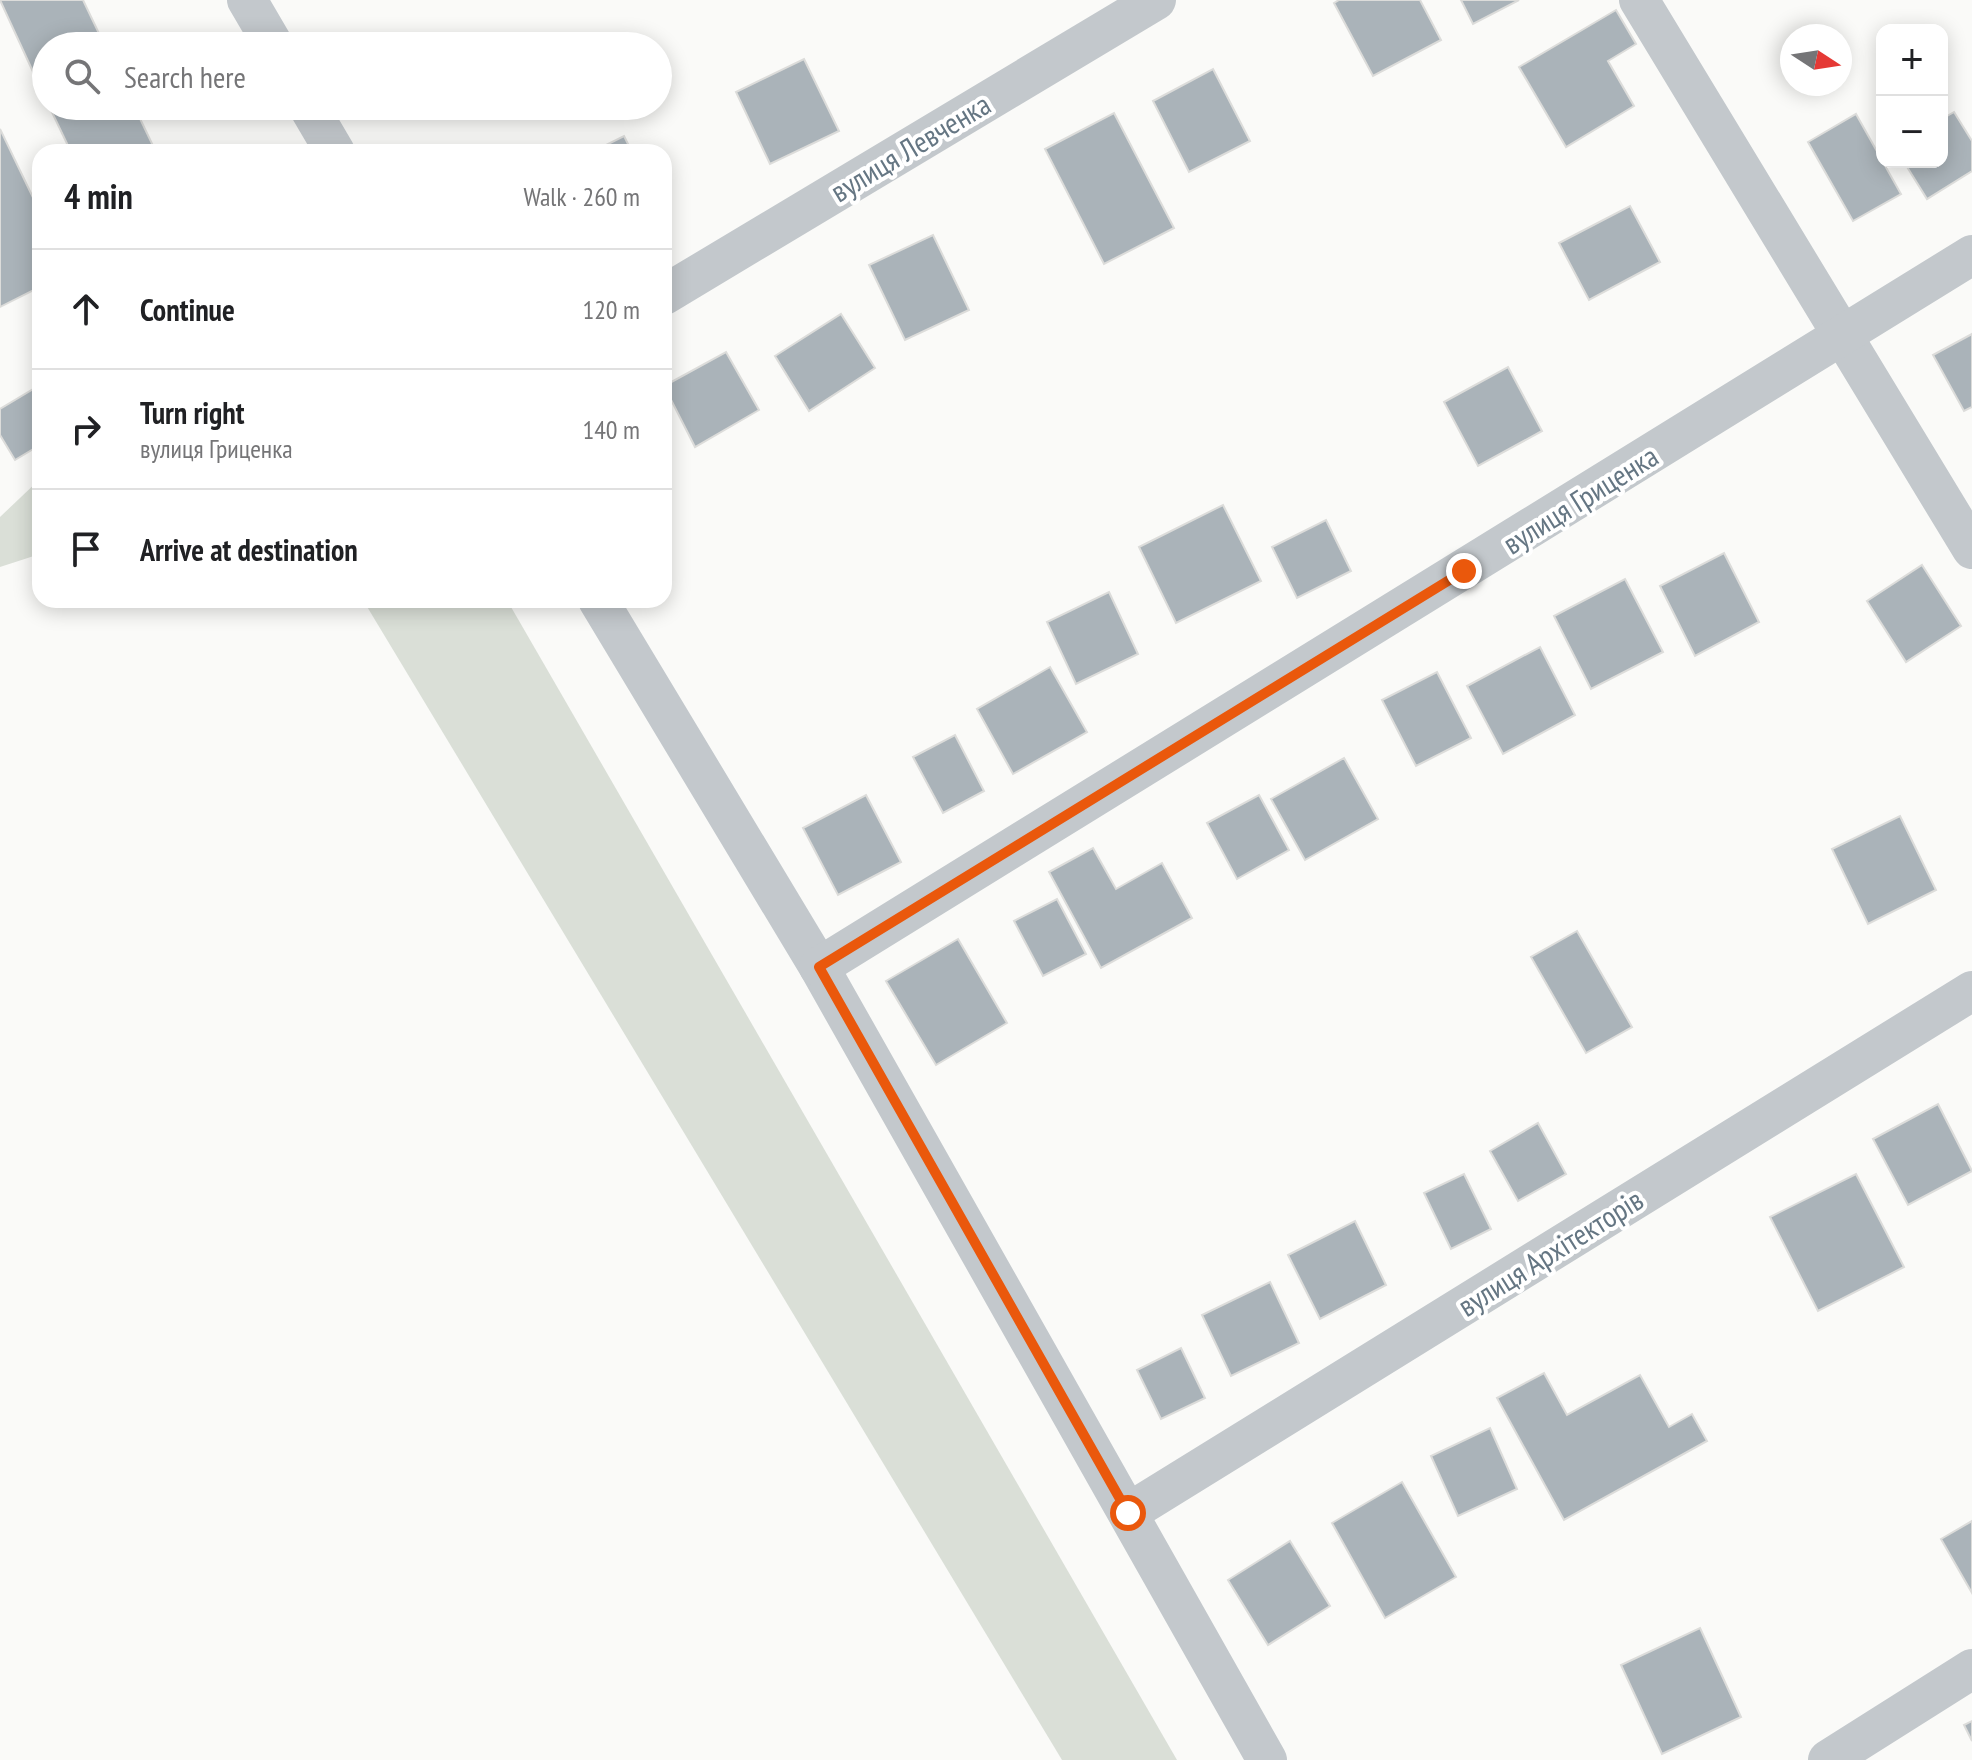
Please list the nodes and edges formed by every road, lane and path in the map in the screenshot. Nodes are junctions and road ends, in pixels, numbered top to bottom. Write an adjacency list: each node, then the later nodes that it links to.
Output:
1 (247, 0): 4 (street)
2 (1156, 0): 8 (street, вулиця Левченка)
3 (1639, 0): 9 (street)
4 (266, 32)
5 (316, 120): 6 (street)
6 (330, 144)
7 (1972, 255): 9 (street, вулиця Гриценка)
8 (672, 290)
9 (1841, 338): 10 (street); 12 (street, вулиця Гриценка)
10 (1972, 549)
11 (603, 608): 12 (street)
12 (819, 967): 14 (street)
13 (1972, 991): 14 (street, вулиця Архітекторів)
14 (1128, 1513): 16 (street)
15 (1972, 1669): 17 (street)
16 (1267, 1760)
17 (1828, 1760)

